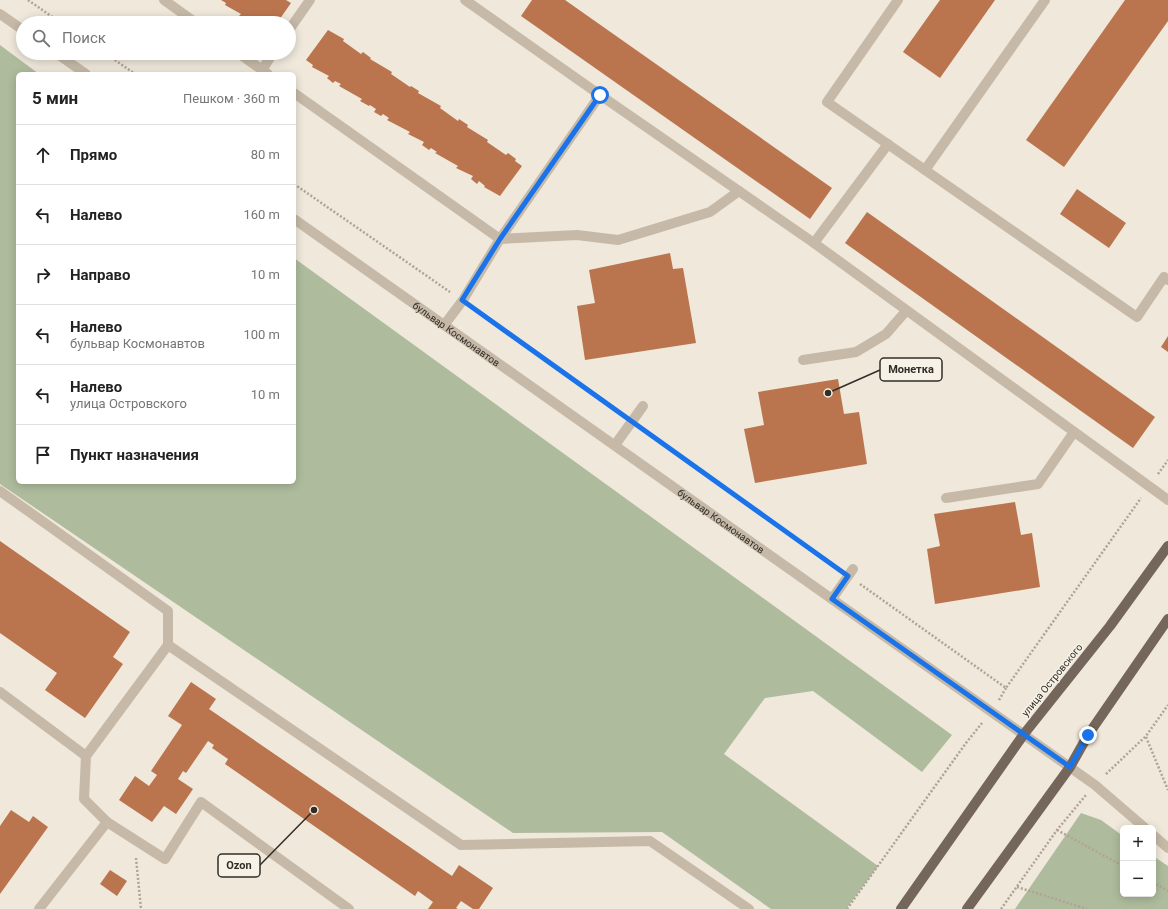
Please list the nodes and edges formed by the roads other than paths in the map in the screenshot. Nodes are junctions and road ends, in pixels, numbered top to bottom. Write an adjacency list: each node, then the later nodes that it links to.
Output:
1 (164, 0): 7 (street)
2 (310, 0): 8 (street)
3 (465, 0): 16 (street)
4 (898, 0): 17 (street)
5 (1046, 0): 18 (street)
6 (0, 14): 9 (street)
7 (186, 16)
8 (296, 20)
9 (16, 25)
10 (66, 60): 13 (street)
11 (248, 60): 14 (street)
12 (270, 60): 14 (street)
13 (83, 72)
14 (265, 72)
15 (296, 94): 21 (street)
16 (600, 95): 19 (street); 21 (street)
17 (888, 144): 18 (street); 22 (street)
18 (925, 170): 23 (street)
19 (739, 191): 21 (street); 22 (street)
20 (296, 220): 25 (street, бульвар Космонавтов)
21 (500, 239): 25 (street)
22 (814, 243): 24 (street)
23 (1167, 276)
24 (906, 311): 26 (street); 28 (street)
25 (445, 324): 29 (street, бульвар Космонавтов)
26 (803, 360)
27 (643, 406): 29 (street)
28 (1074, 432): 31 (street); 32 (street)
29 (615, 445): 35 (street, бульвар Космонавтов)
30 (0, 492): 37 (street)
31 (946, 498)
32 (1168, 500)
33 (1168, 546): 39 (main road, улица Островского)
34 (851, 573): 35 (street)
35 (832, 599): 39 (street, бульвар Космонавтов)
36 (1168, 619): 41 (main road)
37 (168, 645): 40 (street); 48 (street)
38 (0, 692): 40 (street)
39 (1024, 734): 41 (street, бульвар Космонавтов); 49 (main road, улица Островского)
40 (86, 756): 42 (street)
41 (1070, 767): 43 (street, бульвар Космонавтов); 50 (main road)
42 (107, 822): 46 (street); 47 (street)
43 (1142, 825)
44 (1156, 838): 45 (street)
45 (1168, 848)
46 (39, 909)
47 (349, 909)
48 (749, 909)
49 (901, 909)
50 (967, 909)

